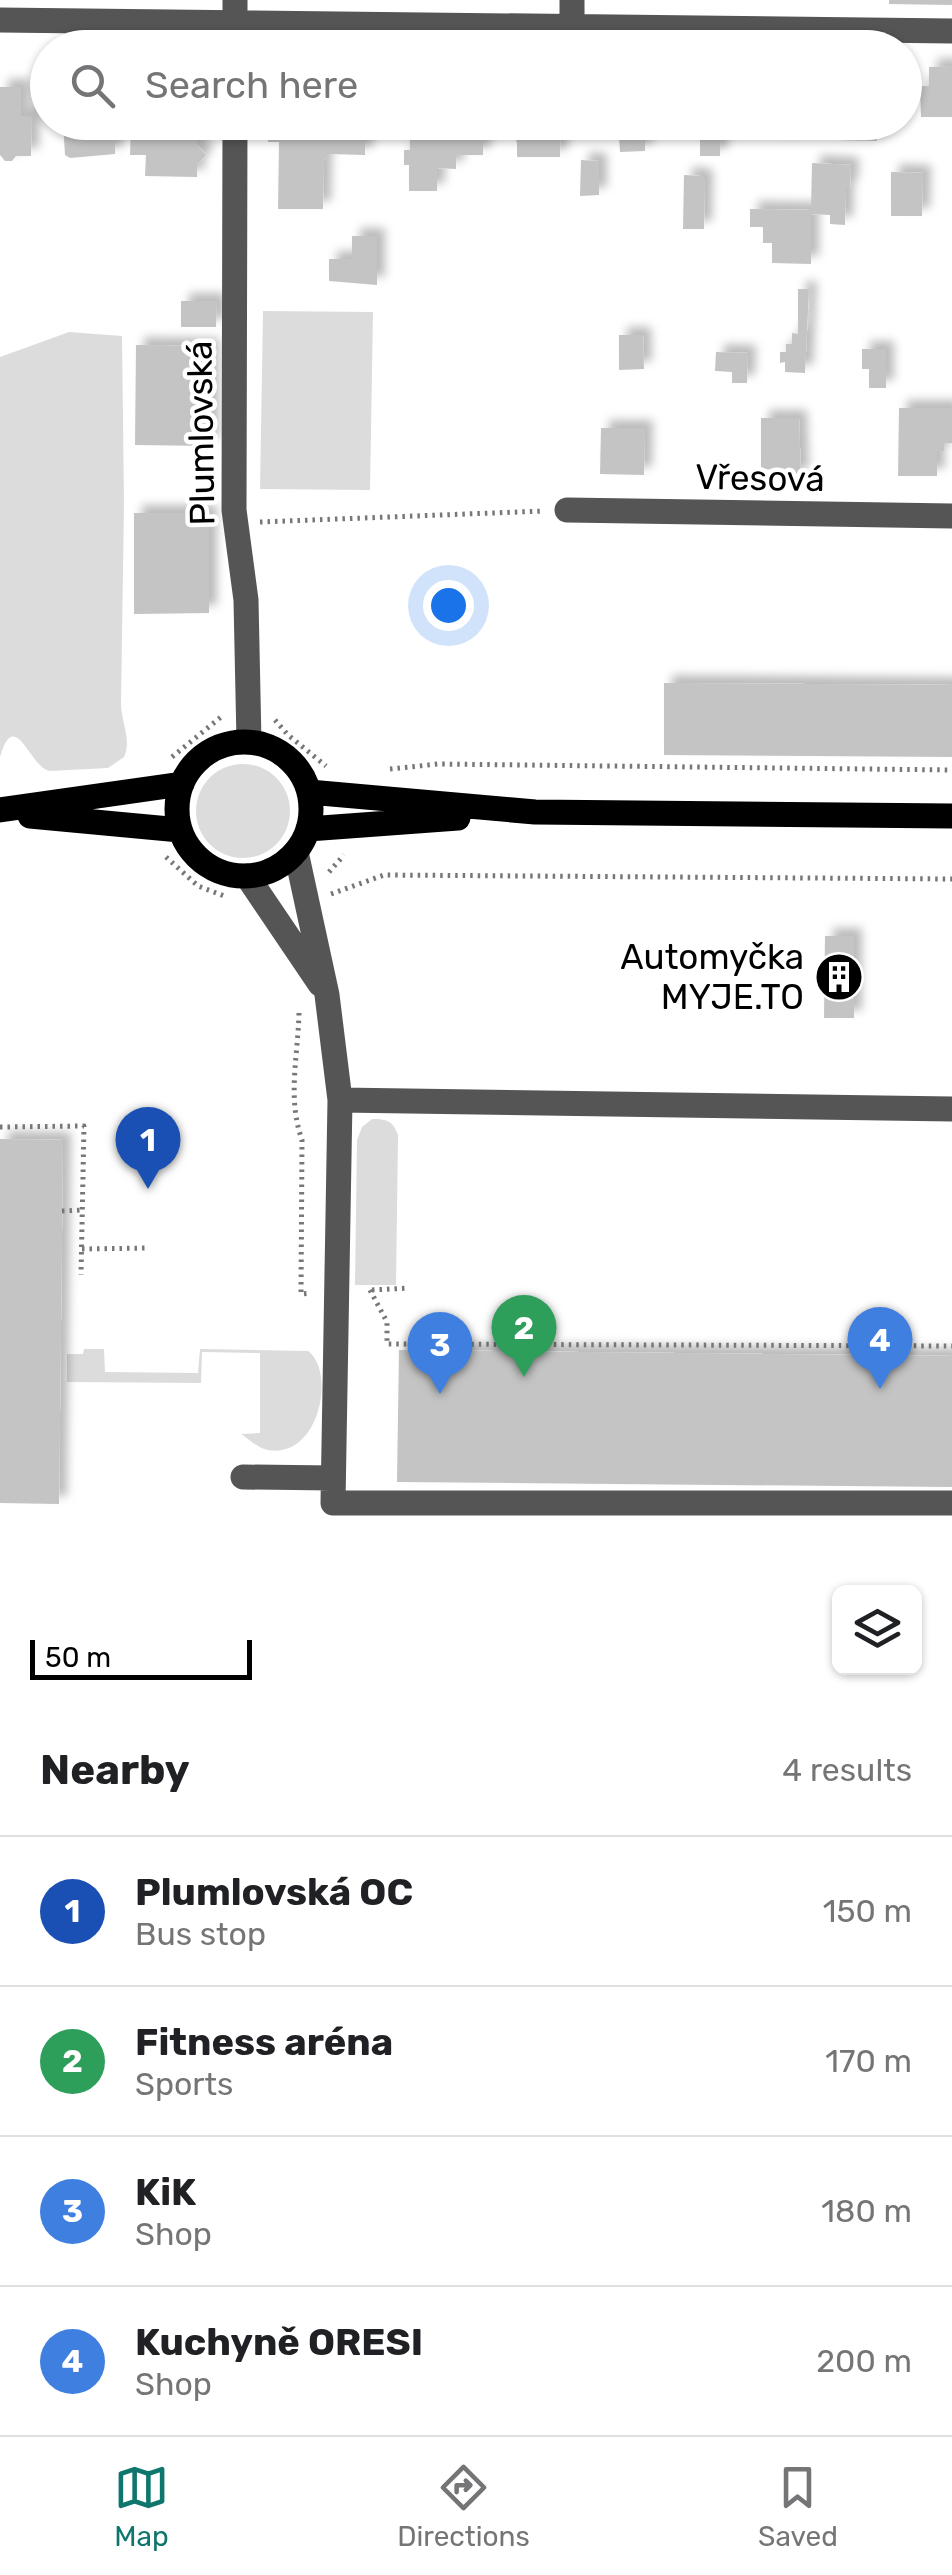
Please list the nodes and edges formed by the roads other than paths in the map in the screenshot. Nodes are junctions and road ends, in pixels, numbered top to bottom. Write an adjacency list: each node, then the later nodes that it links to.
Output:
1 (572, 0): 4 (street)
2 (0, 20): 3 (street)
3 (235, 24): 4 (street)
4 (572, 28): 5 (street)
5 (762, 30)
6 (922, 32): 7 (street)
7 (952, 32)
8 (235, 140): 11 (street, Plumlovská)
9 (567, 510): 10 (street, Vřesová)
10 (952, 516)
11 (248, 742): 12 (main road); 13 (main road)
12 (182, 784): 14 (main road); 18 (main road)
13 (309, 792): 15 (main road); 17 (main road)
14 (0, 812): 18 (main road)
15 (535, 812): 16 (main road); 17 (main road)
16 (952, 816)
17 (308, 829): 19 (main road)
18 (180, 830): 20 (main road)
19 (296, 852): 20 (main road); 21 (street)
20 (247, 876): 21 (street)
21 (327, 995): 22 (street)
22 (340, 1100): 23 (street); 25 (street)
23 (952, 1109)
24 (243, 1478): 25 (street)
25 (333, 1490): 26 (street)
26 (952, 1503)

